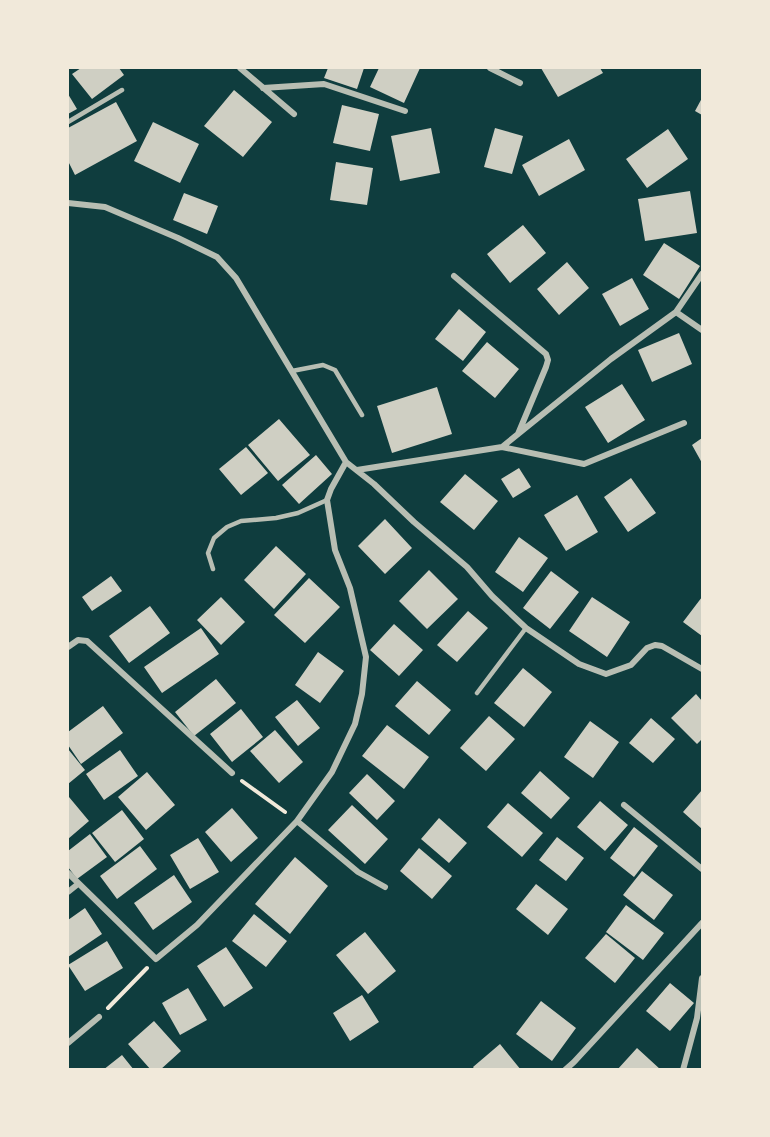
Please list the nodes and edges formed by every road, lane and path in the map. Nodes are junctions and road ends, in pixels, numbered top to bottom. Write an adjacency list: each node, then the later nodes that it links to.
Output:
1 (240, 68): 4 (street)
2 (490, 68): 3 (street)
3 (520, 83)
4 (263, 88): 6 (street); 7 (street)
5 (122, 90): 8 (lane)
6 (405, 111)
7 (294, 114)
8 (68, 122)
9 (68, 203): 14 (street)
10 (702, 274): 12 (street)
11 (454, 276): 17 (street)
12 (676, 312): 13 (street); 17 (street)
13 (702, 330)
14 (292, 371): 15 (lane); 19 (street)
15 (362, 416)
16 (684, 423): 18 (street)
17 (518, 434): 18 (street)
18 (502, 447): 20 (street)
19 (346, 462): 20 (street); 21 (street)
20 (357, 471): 23 (street)
21 (327, 500): 22 (lane); 29 (street)
22 (213, 569)
23 (526, 628): 25 (street); 26 (lane)
24 (68, 647): 27 (street)
25 (702, 669)
26 (477, 693)
27 (232, 773): 29 (path)
28 (624, 805): 30 (street)
29 (297, 821): 33 (street); 36 (street)
30 (702, 869)
31 (68, 873): 32 (street)
32 (78, 884): 34 (street); 36 (street)
33 (385, 887)
34 (68, 892)
35 (702, 923): 40 (street)
36 (156, 959): 38 (path)
37 (702, 978): 41 (street)
38 (99, 1017): 39 (street)
39 (68, 1043)
40 (565, 1070)
41 (683, 1070)

